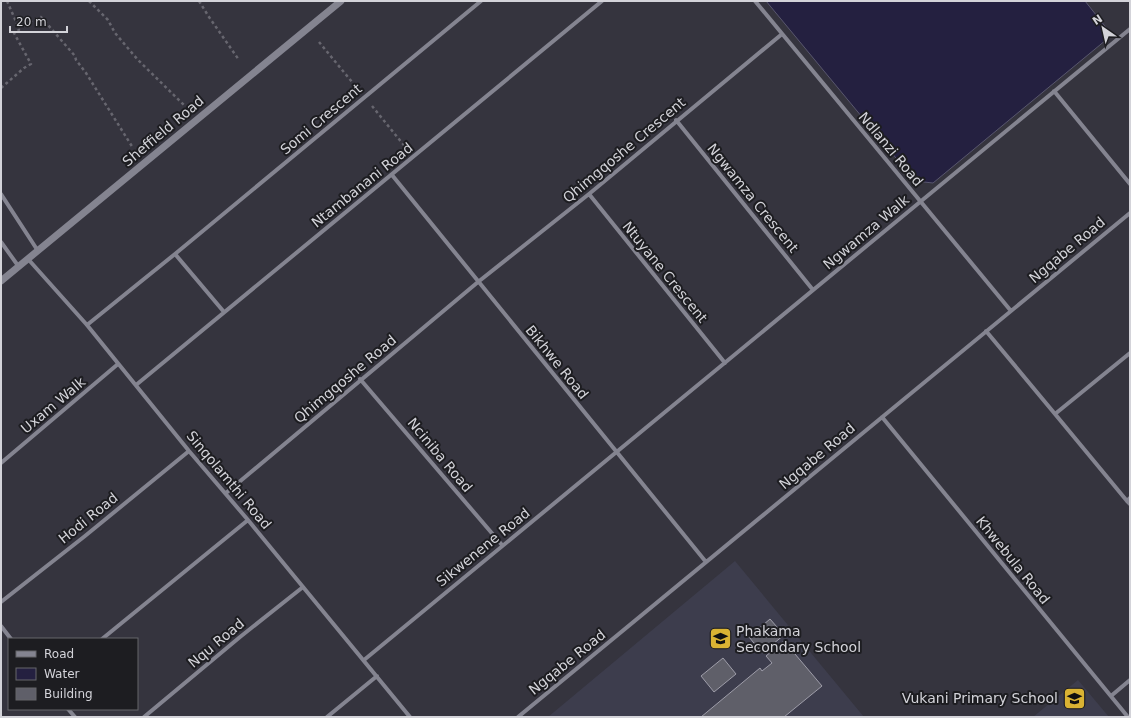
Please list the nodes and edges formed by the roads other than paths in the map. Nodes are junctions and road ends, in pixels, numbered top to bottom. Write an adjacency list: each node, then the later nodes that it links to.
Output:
1 (341, 1): 16 (street, Sheffield Road)
2 (481, 1): 17 (street, Somi Crescent)
3 (602, 1): 9 (street, Ntambanani Road)
4 (755, 1): 6 (street, Ndlanzi Road)
5 (1130, 29): 7 (street, Ngwamza Walk)
6 (782, 34): 8 (street, Qhimgqoshe Crescent); 13 (street, Ndlanzi Road)
7 (1054, 91): 10 (street); 13 (street, Ngwamza Walk)
8 (676, 120): 12 (street, Qhimgqoshe Crescent); 22 (street, Ngwamza Crescent)
9 (392, 175): 21 (street, Bikhwe Road); 24 (street, Ntambanani Road)
10 (1130, 184)
11 (1, 194): 16 (street)
12 (589, 194): 21 (street, Qhimgqoshe Crescent); 28 (street, Ntuyane Crescent)
13 (920, 202): 22 (street, Ngwamza Walk); 23 (street, Ndlanzi Road)
14 (1130, 213): 23 (street, Ngqabe Road)
15 (1, 242): 19 (street)
16 (38, 251): 18 (street, Sheffield Road)
17 (175, 254): 24 (street); 25 (street, Somi Crescent)
18 (28, 259): 19 (street, Sheffield Road); 25 (street, Sinqolamthi Road)
19 (19, 267): 20 (street, Sheffield Road)
20 (1, 282)
21 (478, 282): 30 (street, Qhimgqoshe Road); 35 (street, Bikhwe Road)
22 (813, 290): 28 (street, Ngwamza Walk)
23 (1011, 311): 26 (street, Ngqabe Road)
24 (224, 312): 31 (street, Ntambanani Road)
25 (86, 325): 29 (street, Sinqolamthi Road)
26 (986, 331): 32 (street); 33 (street, Ngqabe Road)
27 (1130, 353): 32 (street)
28 (725, 363): 35 (street, Ngwamza Walk)
29 (118, 364): 31 (street, Sinqolamthi Road); 36 (street, Uxam Walk)
30 (360, 379): 37 (street, Qhimgqoshe Road); 40 (street, Nciniba Road)
31 (136, 385): 34 (street, Sinqolamthi Road)
32 (1055, 414): 38 (street)
33 (882, 417): 41 (street, Ngqabe Road); 50 (street, Khwebula Road)
34 (189, 451): 37 (street, Sinqolamthi Road); 43 (street, Hodi Road)
35 (616, 452): 40 (street, Sikwenene Road); 41 (street, Bikhwe Road)
36 (1, 463)
37 (226, 493): 39 (street, Sinqolamthi Road)
38 (1129, 501)
39 (248, 520): 42 (street, Sinqolamthi Road); 46 (street)
40 (502, 545): 47 (street, Sikwenene Road)
41 (706, 562): 54 (street, Ngqabe Road)
42 (303, 587): 47 (street, Sinqolamthi Road); 51 (street, Nqu Road)
43 (1, 602)
44 (1, 626): 45 (street)
45 (10, 638)
46 (103, 638)
47 (364, 660): 48 (street, Sinqolamthi Road)
48 (377, 676): 52 (street); 53 (street, Sinqolamthi Road)
49 (1130, 680): 50 (street)
50 (1111, 696): 55 (street, Khwebula Road)
51 (144, 717)
52 (328, 717)
53 (410, 717)
54 (518, 717)
55 (1128, 717)

